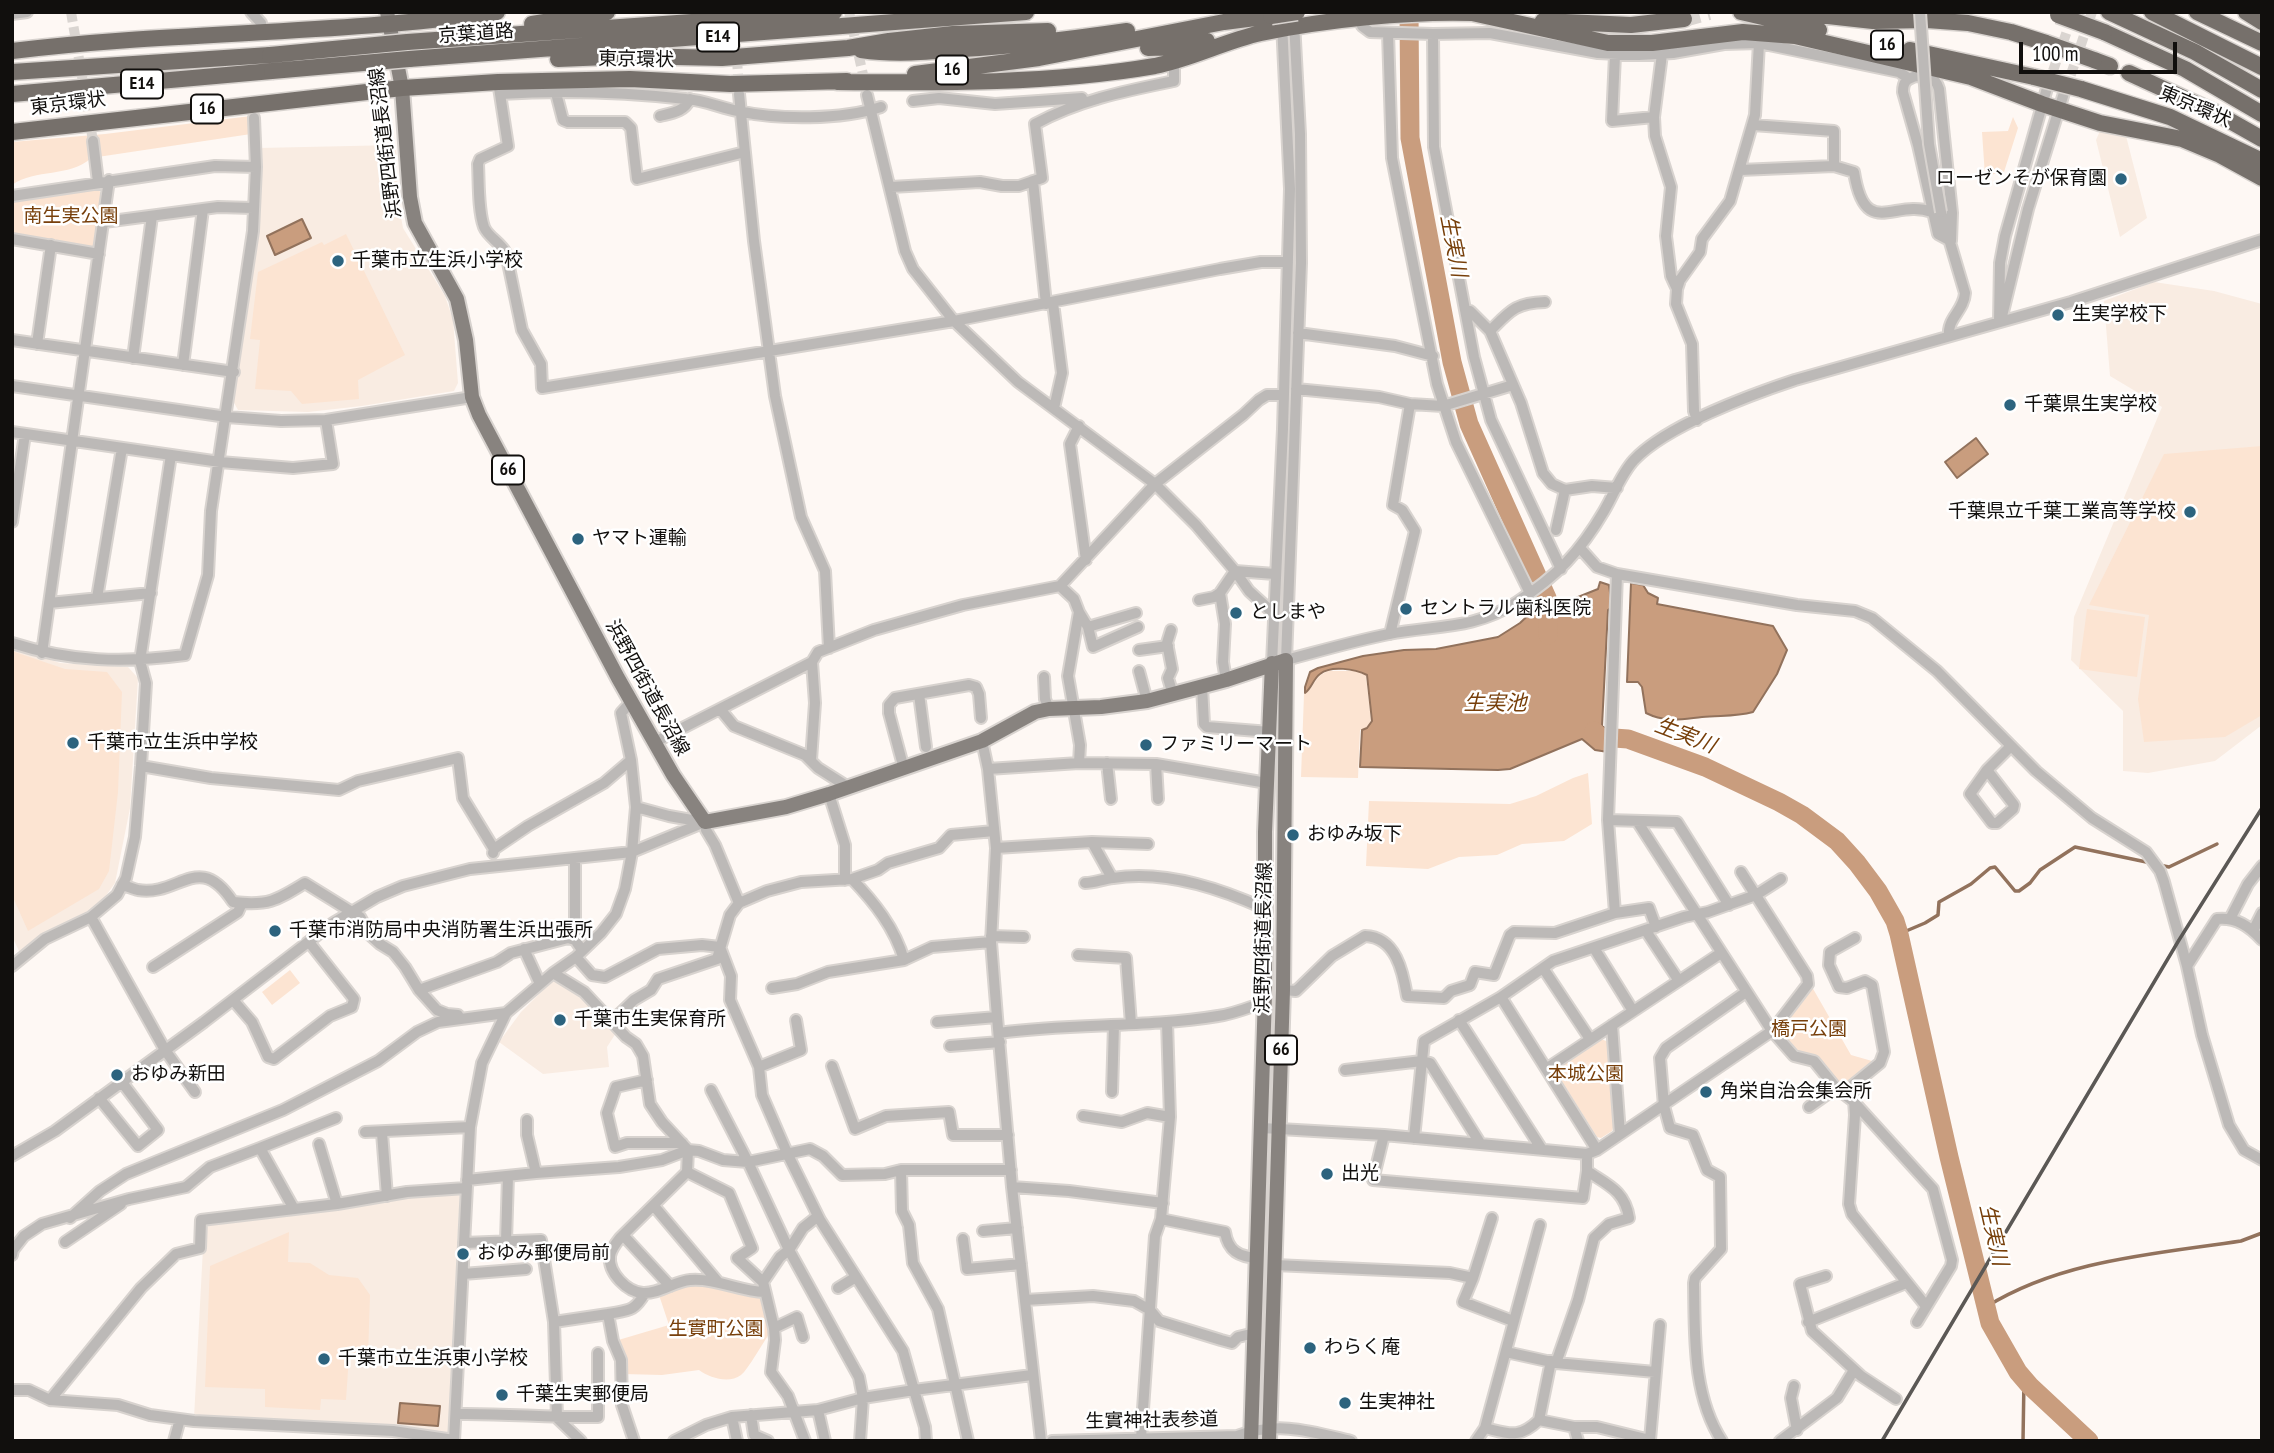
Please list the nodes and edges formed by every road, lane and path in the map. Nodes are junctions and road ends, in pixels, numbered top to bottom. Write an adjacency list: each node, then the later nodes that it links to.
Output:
1 (27, 12): 15 (street)
2 (251, 12): 29 (street)
3 (497, 12): 19 (highway)
4 (607, 12): 33 (highway)
5 (834, 12): 33 (highway, 京葉道路 / E14)
6 (1026, 12): 44 (highway, 京葉道路 / E14)
7 (1741, 12): 78 (highway, 東京環状 / 16, bridge)
8 (1792, 12): 27 (highway)
9 (1920, 12): 89 (street, bridge)
10 (1962, 12): 27 (highway)
11 (2109, 12): 56 (highway)
12 (2152, 12): 48 (highway)
13 (2197, 12): 37 (highway)
14 (2246, 12): 26 (highway)
15 (12, 14)
16 (1276, 14): 24 (highway, 東京環状 / 16, bridge); 25 (highway, 東京環状 / 16)
17 (1434, 14): 20 (highway); 22 (highway)
18 (2054, 14): 69 (highway, bridge)
19 (437, 16): 21 (highway)
20 (1362, 16): 24 (highway); 31 (street)
21 (388, 18): 29 (highway); 53 (main road, 浜野四街道長沼線 / 66)
22 (1499, 18): 23 (highway); 65 (highway)
23 (1684, 19)
24 (1292, 20): 30 (highway); 97 (street); 105 (street)
25 (1224, 22): 38 (highway); 52 (highway, 東京環状 / 16)
26 (2262, 22)
27 (1990, 26): 47 (highway, bridge)
28 (1048, 31): 38 (highway)
29 (262, 32): 35 (highway)
30 (1261, 33): 39 (highway); 45 (highway)
31 (1388, 33): 32 (street); 111 (street)
32 (1433, 34): 43 (street); 101 (street)
33 (458, 39): 40 (highway, 京葉道路 / E14)
34 (12, 43): 35 (street)
35 (76, 43): 41 (highway)
36 (1759, 43): 42 (street); 51 (street); 73 (street)
37 (2262, 43)
38 (848, 48): 44 (highway)
39 (1148, 48)
40 (408, 50): 44 (highway, 京葉道路 / E14); 46 (highway, 京葉道路 / E14, bridge)
41 (12, 51)
42 (1662, 54): 43 (street); 71 (street)
43 (1615, 55): 71 (street)
44 (435, 58)
45 (1174, 62): 52 (highway); 62 (street)
46 (271, 63): 49 (highway, 京葉道路 / E14); 59 (highway, 京葉道路 / E14)
47 (2110, 66)
48 (2262, 67)
49 (12, 72)
50 (2129, 73): 75 (highway)
51 (1908, 78): 89 (street); 94 (street)
52 (837, 82): 54 (highway, 東京環状 / 16)
53 (402, 88): 54 (highway, 東京環状 / 16); 74 (highway, 東京環状 / 16); 121 (main road, 浜野四街道長沼線 / 66)
54 (499, 88): 57 (street); 110 (street)
55 (2047, 88): 65 (street)
56 (2262, 90)
57 (556, 93): 63 (street); 77 (street)
58 (2064, 93): 67 (street)
59 (12, 94)
60 (739, 94): 68 (street)
61 (867, 95): 66 (street)
62 (1102, 96): 64 (street); 84 (street)
63 (690, 99): 68 (street); 70 (street)
64 (913, 101)
65 (2042, 104): 67 (highway); 103 (street)
66 (876, 109): 68 (street); 85 (street)
67 (2059, 110): 82 (highway); 103 (street)
68 (740, 112): 77 (street)
69 (2262, 114)
70 (660, 116)
71 (1654, 117): 98 (street)
72 (254, 118): 80 (street)
73 (1753, 125): 79 (street); 81 (street)
74 (12, 132)
75 (2262, 139)
76 (93, 141): 83 (street)
77 (744, 152): 110 (street)
78 (2262, 161)
79 (1835, 166): 81 (street); 89 (street)
80 (256, 167): 83 (street); 87 (street)
81 (1740, 170): 98 (street)
82 (2262, 178)
83 (104, 181): 86 (street); 91 (street)
84 (1033, 181): 85 (street); 100 (street)
85 (891, 187): 102 (street)
86 (12, 196)
87 (253, 208): 88 (street); 114 (street)
88 (203, 209): 90 (street); 113 (street)
89 (1937, 212): 94 (street)
90 (152, 216): 91 (street); 112 (street)
91 (104, 222): 96 (street)
92 (12, 239): 95 (street)
93 (2262, 240): 103 (street)
94 (1951, 241): 106 (street)
95 (51, 245): 96 (street); 108 (street)
96 (99, 254): 109 (street)
97 (1288, 262): 100 (street); 118 (street)
98 (1677, 289): 127 (street)
99 (1545, 302): 104 (street)
100 (1049, 304): 102 (street); 124 (street)
101 (1466, 311): 104 (street); 119 (street)
102 (954, 321): 110 (street); 124 (street)
103 (1999, 322): 106 (street)
104 (1490, 331): 115 (street)
105 (1298, 333): 111 (street); 117 (street)
106 (1949, 336): 127 (street)
107 (12, 340): 108 (street)
108 (37, 344): 109 (street)
109 (85, 351): 112 (street); 120 (street)
110 (771, 352): 162 (street)
111 (1433, 356): 123 (street)
112 (133, 358): 113 (street)
113 (183, 365): 114 (street)
114 (234, 372): 125 (street)
115 (1513, 385): 119 (street); 137 (street)
116 (12, 386): 120 (street)
117 (1296, 389): 122 (street); 167 (street)
118 (1283, 395): 135 (street); 144 (street)
119 (1483, 395): 123 (street); 142 (street)
120 (79, 396): 125 (street); 131 (street)
121 (472, 397): 126 (street); 174 (main road, 浜野四街道長沼線 / 66)
122 (1410, 404): 123 (street); 159 (street)
123 (1443, 406): 149 (street)
124 (1054, 408): 128 (street)
125 (227, 417): 126 (street); 134 (street)
126 (326, 420): 134 (street)
127 (1697, 420): 136 (street)
128 (1079, 426): 135 (street); 141 (street)
129 (12, 432): 130 (street)
130 (25, 434): 131 (street); 138 (street)
131 (73, 440): 132 (street); 152 (street)
132 (122, 448): 133 (street); 150 (street)
133 (171, 455): 134 (street); 147 (street)
134 (220, 462): 165 (street)
135 (1154, 485): 141 (street); 143 (street)
136 (1617, 488): 137 (street); 140 (street)
137 (1565, 490): 139 (street)
138 (12, 522)
139 (1556, 530)
140 (1580, 548): 142 (street); 145 (street)
141 (1086, 560): 146 (street)
142 (1561, 569): 149 (street)
143 (1235, 571): 144 (street); 148 (street); 155 (street)
144 (1275, 574): 155 (street)
145 (1617, 574): 184 (street); 200 (street)
146 (1060, 586): 153 (street); 162 (street)
147 (150, 593): 150 (street); 165 (street)
148 (1220, 593): 151 (street); 170 (street)
149 (1530, 593): 159 (street)
150 (97, 598): 152 (street)
151 (1199, 600)
152 (49, 603): 164 (street)
153 (1079, 612): 156 (street); 176 (street)
154 (1136, 613): 156 (street)
155 (1273, 613): 167 (street)
156 (1088, 626): 157 (street)
157 (1138, 627)
158 (1171, 630): 161 (street)
159 (1390, 634): 167 (street)
160 (12, 643): 164 (street)
161 (1168, 646): 163 (street); 173 (street)
162 (829, 649): 166 (street)
163 (1139, 650)
164 (42, 653): 165 (street)
165 (140, 661): 190 (street)
166 (812, 662): 177 (street); 186 (street)
167 (1279, 662): 170 (main road); 180 (main road, 浜野四街道長沼線 / 66); 256 (main road, 浜野四街道長沼線 / 66)
168 (1139, 671): 175 (street)
169 (1044, 677): 178 (street)
170 (1226, 680): 171 (main road)
171 (1202, 686): 173 (main road); 180 (street)
172 (919, 694): 179 (street); 183 (street); 191 (street)
173 (1173, 695): 175 (main road)
174 (632, 701): 182 (main road, 浜野四街道長沼線 / 66); 185 (street)
175 (1147, 701): 176 (main road)
176 (1075, 708): 178 (main road); 188 (street)
177 (720, 709): 182 (street); 186 (street)
178 (1049, 709): 181 (main road)
179 (981, 718)
180 (1270, 732): 194 (main road, 浜野四街道長沼線 / 66)
181 (982, 741): 191 (main road); 192 (street)
182 (654, 742): 202 (main road, 浜野四街道長沼線 / 66)
183 (926, 747)
184 (2010, 747): 193 (street); 246 (street)
185 (631, 760): 199 (street); 207 (street)
186 (811, 760): 195 (street)
187 (1107, 763): 188 (street); 189 (street); 197 (street)
188 (1079, 764): 192 (street)
189 (1156, 764): 194 (street); 198 (street)
190 (141, 766): 207 (street); 217 (street)
191 (904, 769): 195 (main road)
192 (988, 769): 203 (street)
193 (1987, 770): 193 (street)
194 (1267, 783): 222 (main road, 浜野四街道長沼線 / 66)
195 (848, 787): 196 (main road)
196 (829, 794): 202 (main road); 215 (street)
197 (1111, 799)
198 (1158, 799)
199 (636, 807): 202 (street); 208 (street)
200 (1608, 820): 201 (street); 224 (street)
201 (1637, 821): 221 (street); 226 (street)
202 (705, 822): 208 (street); 220 (street)
203 (994, 831): 206 (street); 215 (street)
204 (1092, 842): 205 (street); 206 (street); 213 (street)
205 (1148, 844)
206 (996, 848): 233 (street)
207 (494, 849): 210 (street)
208 (632, 852): 209 (street); 240 (street)
209 (575, 859): 210 (street); 234 (street)
210 (491, 866): 223 (street)
211 (2260, 871): 228 (street)
212 (1741, 872): 218 (street)
213 (1112, 878): 216 (street); 222 (street)
214 (1781, 879): 218 (street)
215 (848, 880): 220 (street); 243 (street)
216 (1086, 883)
217 (122, 885): 219 (street); 227 (street)
218 (1756, 895): 221 (street); 251 (street)
219 (242, 903): 223 (street); 247 (street)
220 (739, 903): 237 (street)
221 (1729, 905): 226 (street)
222 (1263, 908): 260 (main road, 浜野四街道長沼線 / 66)
223 (352, 911): 236 (street); 255 (street)
224 (1615, 913): 229 (street); 250 (street)
225 (2262, 913): 230 (street)
226 (1697, 914): 229 (street); 241 (street)
227 (91, 917): 245 (street); 277 (street)
228 (2231, 917): 230 (street); 246 (street)
229 (1651, 929): 238 (street); 252 (street)
230 (2253, 931): 235 (street)
231 (1024, 937): 233 (street)
232 (1855, 938): 244 (street)
233 (991, 939): 243 (street); 264 (street)
234 (575, 940): 239 (street); 240 (street)
235 (2262, 940)
236 (309, 942): 259 (street); 259 (street)
237 (720, 947): 240 (street); 267 (street); 280 (street)
238 (1594, 948): 248 (street); 261 (street)
239 (524, 949): 253 (street); 255 (street)
240 (579, 953): 249 (street)
241 (1721, 953): 252 (street); 257 (street)
242 (1078, 956): 270 (street)
243 (904, 960): 254 (street)
244 (1829, 965): 251 (street); 290 (street)
245 (12, 966)
246 (2187, 966): 314 (street)
247 (153, 967)
248 (1544, 968): 258 (street); 275 (street)
249 (552, 973): 253 (street); 267 (street)
250 (1494, 975): 256 (street); 258 (street)
251 (1807, 976): 273 (street)
252 (1679, 981): 261 (street)
253 (540, 985): 262 (street)
254 (772, 988)
255 (419, 990): 263 (street)
256 (1283, 990): 299 (main road, 浜野四街道長沼線 / 66)
257 (1746, 992): 273 (street); 291 (street)
258 (1504, 994): 266 (street); 281 (street)
259 (233, 1000): 277 (street)
260 (1265, 1002): 269 (street); 298 (main road, 浜野四街道長沼線 / 66)
261 (1633, 1010): 271 (street)
262 (506, 1013): 263 (street); 297 (street)
263 (476, 1015): 331 (street)
264 (997, 1017): 268 (street); 274 (street)
265 (796, 1020): 280 (street)
266 (1460, 1020): 278 (street); 310 (street)
267 (611, 1022): 283 (street)
268 (937, 1022)
269 (1167, 1022): 270 (street); 294 (street)
270 (1131, 1024): 272 (street)
271 (1612, 1025): 275 (street); 302 (street)
272 (1114, 1026): 274 (street); 288 (street)
273 (1772, 1031): 285 (street); 291 (street)
274 (1000, 1037): 276 (street); 303 (street)
275 (1590, 1039): 281 (street)
276 (950, 1046)
277 (165, 1051): 284 (street); 287 (street)
278 (1422, 1061): 282 (street); 305 (street); 306 (street)
279 (832, 1066): 303 (street)
280 (760, 1067): 312 (street)
281 (1546, 1069): 311 (street)
282 (1345, 1070)
283 (647, 1080): 308 (street); 308 (street)
284 (121, 1081): 289 (street); 289 (street)
285 (1836, 1088): 290 (street); 292 (street)
286 (710, 1090): 315 (street)
287 (195, 1092)
288 (1112, 1092)
289 (99, 1098): 313 (street)
290 (1853, 1101): 353 (street); 359 (street)
291 (1664, 1106): 302 (street); 416 (street)
292 (1809, 1107)
293 (1083, 1116): 294 (street)
294 (1170, 1117): 326 (street)
295 (336, 1118): 309 (street)
296 (527, 1120): 320 (street)
297 (470, 1127): 301 (street); 322 (street)
298 (1262, 1128): 299 (street); 344 (main road, 浜野四街道長沼線 / 66)
299 (1279, 1129): 304 (street); 346 (main road, 浜野四街道長沼線 / 66)
300 (365, 1132): 301 (street)
301 (382, 1133): 324 (street)
302 (1620, 1134): 311 (street)
303 (1008, 1135): 317 (street)
304 (1384, 1135): 305 (street); 318 (street)
305 (1414, 1138): 306 (street)
306 (1480, 1143): 310 (street)
307 (319, 1144): 327 (street)
308 (685, 1146): 315 (street); 319 (street); 320 (street)
309 (260, 1148): 325 (street); 329 (street)
310 (1541, 1148): 311 (street)
311 (1592, 1152): 318 (street)
312 (788, 1155): 315 (street); 316 (street); 330 (street)
313 (12, 1156)
314 (2262, 1160)
315 (748, 1162): 342 (street)
316 (901, 1170): 317 (street); 376 (street)
317 (1011, 1170): 323 (street)
318 (1587, 1171): 372 (street)
319 (687, 1172): 328 (street); 355 (street)
320 (536, 1173): 321 (street)
321 (508, 1176): 322 (street); 339 (street)
322 (466, 1184): 324 (street); 341 (street)
323 (1012, 1187): 326 (street); 335 (street)
324 (387, 1196): 327 (street)
325 (129, 1199): 331 (street); 340 (street)
326 (1163, 1203): 333 (street)
327 (337, 1204): 329 (street)
328 (654, 1206): 337 (street); 352 (street)
329 (294, 1209): 382 (street)
330 (818, 1216): 342 (street); 350 (street)
331 (70, 1218): 343 (street)
332 (1492, 1218): 351 (street)
333 (1161, 1219): 344 (street); 360 (street)
334 (1540, 1225): 362 (street)
335 (1017, 1228): 336 (street); 345 (street)
336 (983, 1231)
337 (623, 1235): 354 (street); 357 (street)
338 (962, 1239): 345 (street)
339 (506, 1241): 341 (street); 363 (street)
340 (65, 1242)
341 (464, 1243): 348 (street)
342 (789, 1250): 355 (street); 380 (street)
343 (12, 1255)
344 (1258, 1258): 368 (main road, 浜野四街道長沼線 / 66)
345 (1021, 1264): 358 (street)
346 (1275, 1265): 351 (street); 395 (main road, 浜野四街道長沼線 / 66)
347 (526, 1269): 348 (street)
348 (463, 1274): 385 (street)
349 (1826, 1276): 364 (street)
350 (856, 1277): 356 (street); 379 (street)
351 (1473, 1278): 362 (street)
352 (718, 1282): 354 (street); 355 (street)
353 (1906, 1283): 359 (street); 364 (street)
354 (670, 1286): 357 (street)
355 (763, 1287): 367 (street)
356 (838, 1289)
357 (645, 1293): 361 (street)
358 (1025, 1300): 360 (street); 375 (street)
359 (1926, 1306): 365 (street)
360 (1150, 1310): 368 (street); 398 (street)
361 (608, 1314): 363 (street); 402 (street)
362 (1513, 1321): 370 (street)
363 (554, 1322): 388 (street)
364 (1808, 1322): 373 (street)
365 (1917, 1322)
366 (1660, 1325): 374 (street)
367 (774, 1328): 369 (street); 384 (street)
368 (1255, 1334): 397 (main road, 浜野四街道長沼線 / 66)
369 (803, 1337)
370 (1506, 1352): 372 (street); 392 (street)
371 (598, 1353): 388 (street)
372 (1554, 1362): 374 (street); 390 (street)
373 (1854, 1370): 381 (street); 393 (street)
374 (1655, 1372): 391 (street)
375 (1032, 1375): 376 (street); 411 (street)
376 (954, 1385): 379 (street); 410 (street)
377 (1794, 1386): 393 (street)
378 (12, 1390): 382 (street)
379 (914, 1390): 380 (street); 409 (street)
380 (863, 1398): 383 (street); 408 (street)
381 (1896, 1399)
382 (50, 1400): 389 (street)
383 (818, 1410): 384 (street); 407 (street)
384 (793, 1411): 386 (street); 406 (street)
385 (456, 1414): 388 (street); 399 (street)
386 (751, 1415): 387 (street); 405 (street)
387 (732, 1417): 403 (street); 404 (street)
388 (557, 1418): 401 (street)
389 (180, 1419): 394 (street); 400 (street)
390 (1539, 1420): 391 (street); 392 (street)
391 (1574, 1427): 415 (street)
392 (1485, 1428): 414 (street)
393 (1797, 1430): 417 (street)
394 (314, 1435): 396 (street)
395 (1269, 1435): 397 (street, 生實神社表参道); 413 (street, 生實神社表参道)
396 (392, 1436): 399 (street)
397 (1251, 1436): 398 (street, 生實神社表参道)
398 (1141, 1438): 412 (street, 生實神社表参道)
399 (454, 1440)
400 (174, 1441)
401 (581, 1441)
402 (634, 1441)
403 (674, 1441)
404 (737, 1441)
405 (768, 1441)
406 (805, 1441)
407 (825, 1441)
408 (860, 1441)
409 (926, 1441)
410 (968, 1441)
411 (1041, 1441)
412 (1052, 1441)
413 (1351, 1441)
414 (1476, 1441)
415 (1578, 1441)
416 (1722, 1441)
417 (1780, 1441)

